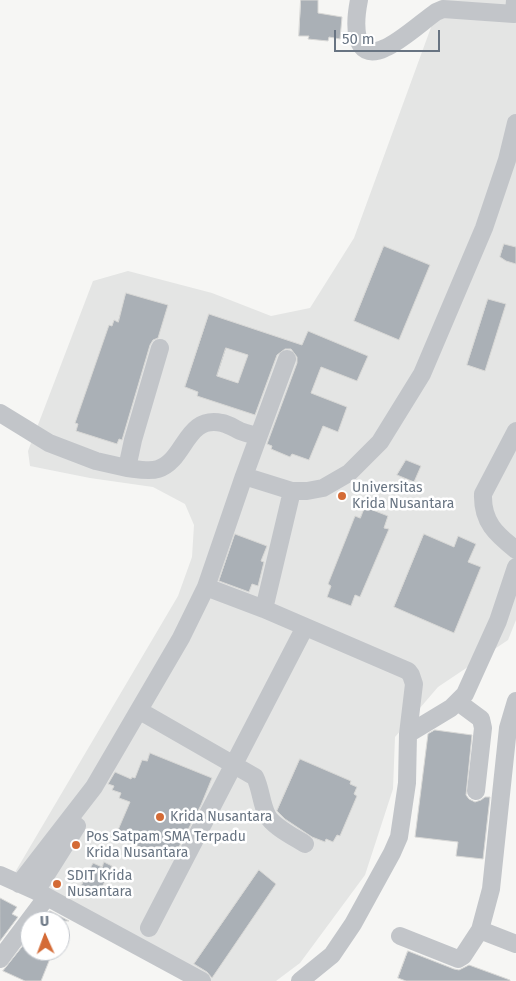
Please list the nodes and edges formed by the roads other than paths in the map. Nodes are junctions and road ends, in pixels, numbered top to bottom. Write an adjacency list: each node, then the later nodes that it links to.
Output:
1 (359, 0): 2 (street)
2 (515, 12)
3 (516, 123): 11 (street)
4 (160, 348): 9 (street)
5 (288, 358): 8 (street)
6 (0, 413): 9 (street)
7 (516, 431): 12 (street)
8 (258, 436): 9 (street); 10 (street)
9 (127, 468)
10 (244, 476): 11 (street); 14 (street)
11 (292, 491): 15 (street)
12 (516, 550)
13 (516, 567): 18 (street)
14 (206, 587): 15 (street); 19 (street)
15 (264, 609): 16 (street)
16 (305, 627): 20 (street); 21 (street)
17 (516, 701): 29 (street)
18 (458, 702): 20 (street); 23 (street)
19 (140, 710): 21 (street); 22 (street)
20 (408, 734): 34 (street)
21 (233, 764): 24 (street); 28 (street)
22 (94, 787): 26 (street); 27 (street)
23 (476, 791)
24 (305, 844)
25 (0, 875): 26 (street)
26 (19, 884): 27 (street)
27 (41, 895): 32 (street); 33 (street)
28 (149, 928)
29 (480, 930): 30 (street); 31 (street)
30 (400, 936)
31 (516, 944)
32 (0, 959)
33 (202, 981)
34 (300, 981)

